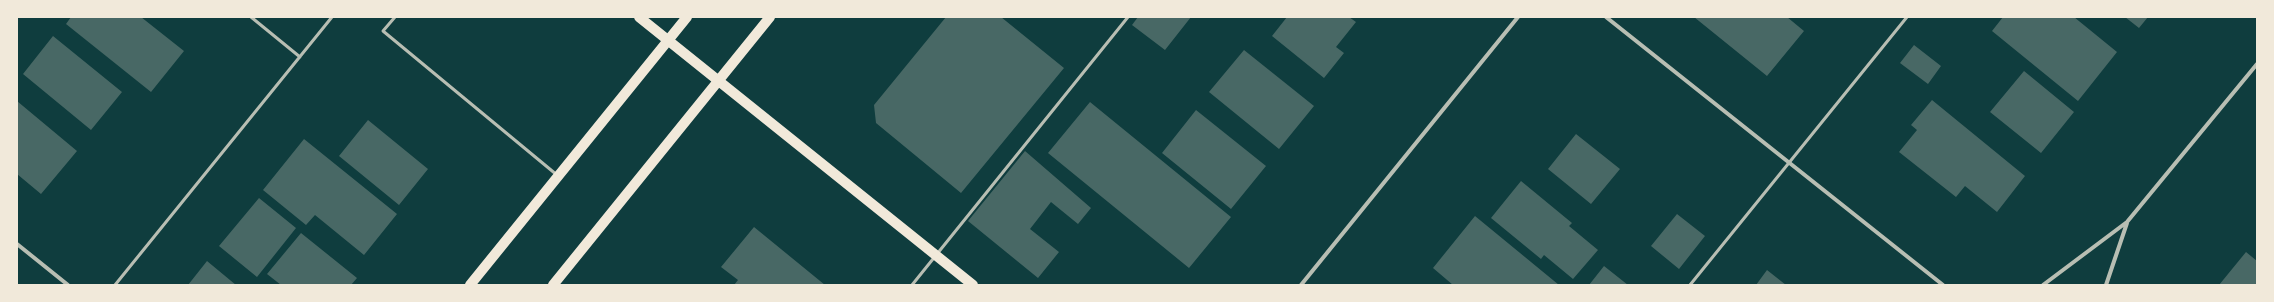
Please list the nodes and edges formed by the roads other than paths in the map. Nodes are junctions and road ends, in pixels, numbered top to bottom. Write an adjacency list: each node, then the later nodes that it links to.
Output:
1 (251, 17): 12 (lane)
2 (332, 17): 12 (lane)
3 (395, 17): 16 (lane)
4 (639, 17): 11 (main road)
5 (687, 17): 11 (main road)
6 (770, 17): 14 (main road)
7 (1128, 17): 19 (lane)
8 (1518, 17): 26 (street)
9 (1606, 17): 15 (street)
10 (1907, 17): 15 (lane)
11 (668, 41): 14 (main road); 16 (main road)
12 (300, 57): 21 (lane)
13 (2257, 64): 17 (street)
14 (718, 81): 19 (main road); 23 (main road)
15 (1789, 163): 27 (lane); 28 (street)
16 (558, 177): 22 (main road)
17 (2127, 222): 29 (street); 30 (street)
18 (17, 244): 20 (street)
19 (937, 256): 24 (lane); 25 (main road)
20 (68, 285)
21 (115, 285)
22 (470, 285)
23 (553, 285)
24 (912, 285)
25 (973, 285)
26 (1301, 285)
27 (1690, 285)
28 (1943, 285)
29 (2043, 285)
30 (2106, 285)

